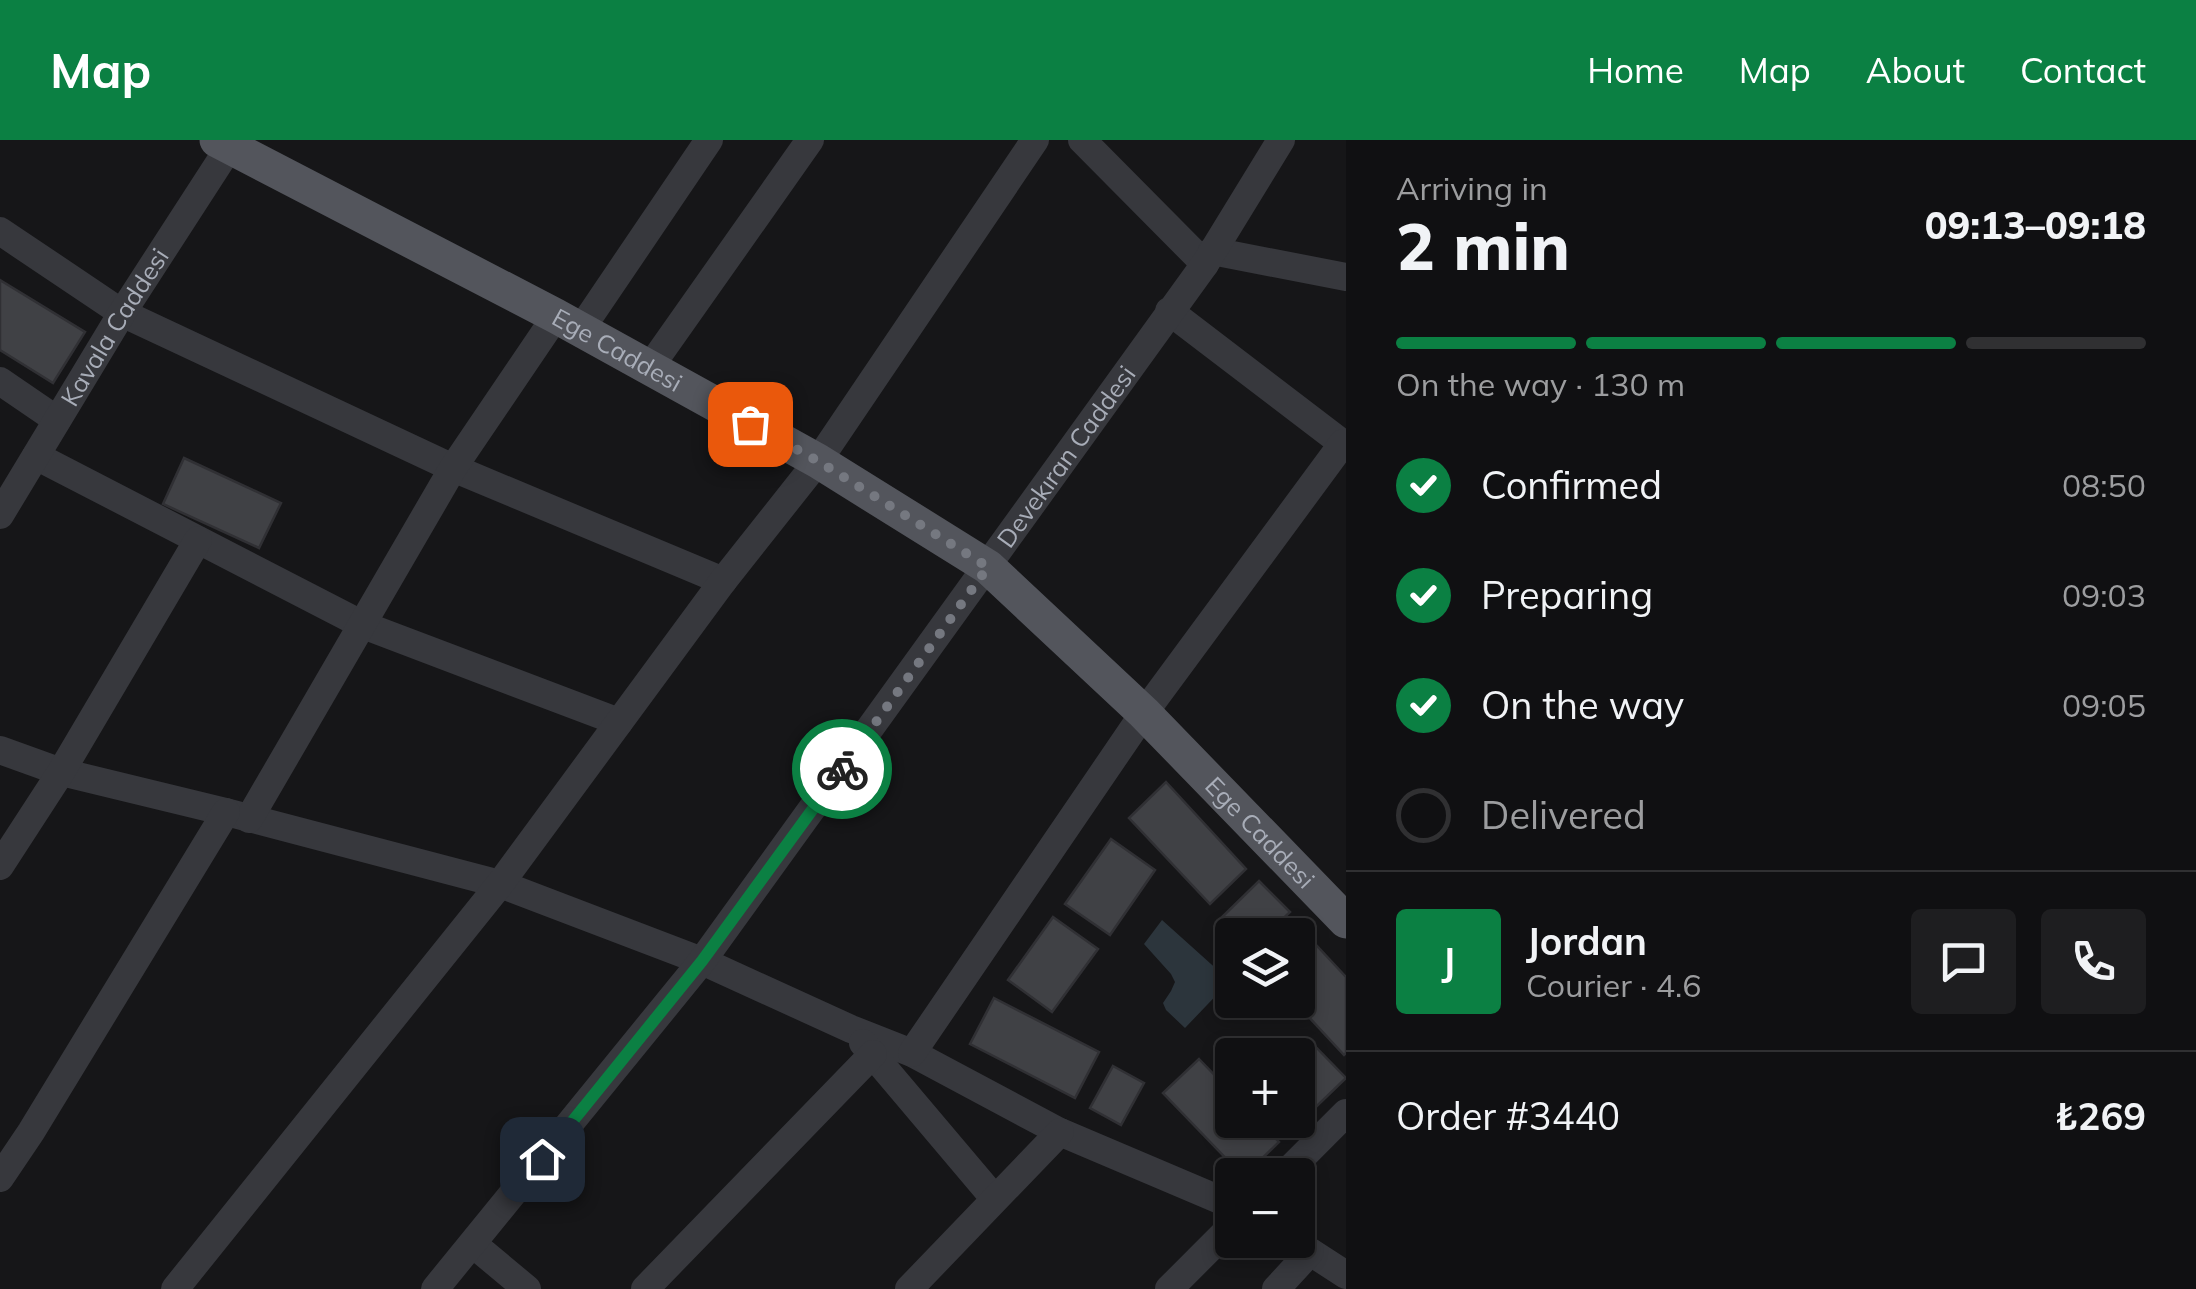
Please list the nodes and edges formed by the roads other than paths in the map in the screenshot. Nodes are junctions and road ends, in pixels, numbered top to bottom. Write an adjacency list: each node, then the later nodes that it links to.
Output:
1 (709, 140): 12 (street)
2 (810, 140): 13 (street)
3 (1034, 140): 18 (street)
4 (1082, 140): 8 (street)
5 (1280, 140): 8 (street, Devekıran Caddesi)
6 (226, 142): 11 (street, Kavala Caddesi); 12 (main road, Ege Caddesi)
7 (0, 231): 11 (street)
8 (1208, 258): 9 (street); 10 (street, Devekıran Caddesi)
9 (1346, 277)
10 (1170, 311): 16 (street); 22 (street, Devekıran Caddesi)
11 (122, 313): 15 (street, Kavala Caddesi); 19 (street)
12 (568, 322): 13 (main road, Ege Caddesi); 19 (street)
13 (650, 368): 18 (main road, Ege Caddesi)
14 (0, 381): 15 (street)
15 (58, 420): 17 (street, Kavala Caddesi)
16 (1344, 444): 25 (street)
17 (36, 456): 20 (street, Kavala Caddesi); 21 (street)
18 (818, 461): 22 (main road, Ege Caddesi); 23 (street)
19 (453, 468): 23 (street); 24 (street)
20 (0, 515)
21 (198, 540): 24 (street); 28 (street)
22 (988, 567): 25 (main road, Ege Caddesi); 33 (street, Devekıran Caddesi)
23 (723, 581): 26 (street)
24 (363, 625): 26 (street); 29 (street)
25 (1144, 713): 32 (main road, Ege Caddesi); 35 (street)
26 (619, 722): 31 (street)
27 (0, 750): 28 (street)
28 (61, 772): 29 (street); 30 (street)
29 (238, 816): 31 (street); 40 (street)
30 (0, 866)
31 (500, 884): 33 (street); 48 (street)
32 (1346, 921)
33 (702, 961): 34 (street); 44 (street, Devekıran Caddesi)
34 (852, 1029): 35 (street); 36 (street)
35 (912, 1053): 38 (street)
36 (873, 1054): 41 (street); 51 (street)
37 (1346, 1113): 39 (street)
38 (1060, 1132): 41 (street); 42 (street)
39 (1301, 1158)
40 (0, 1178)
41 (994, 1198): 52 (street)
42 (1215, 1198)
43 (1215, 1243): 53 (street)
44 (473, 1244): 49 (street, Devekıran Caddesi); 50 (street)
45 (1315, 1255): 47 (street)
46 (1294, 1258): 54 (street)
47 (1346, 1275)
48 (176, 1289)
49 (435, 1289)
50 (528, 1289)
51 (645, 1289)
52 (908, 1289)
53 (1170, 1289)
54 (1276, 1289)

